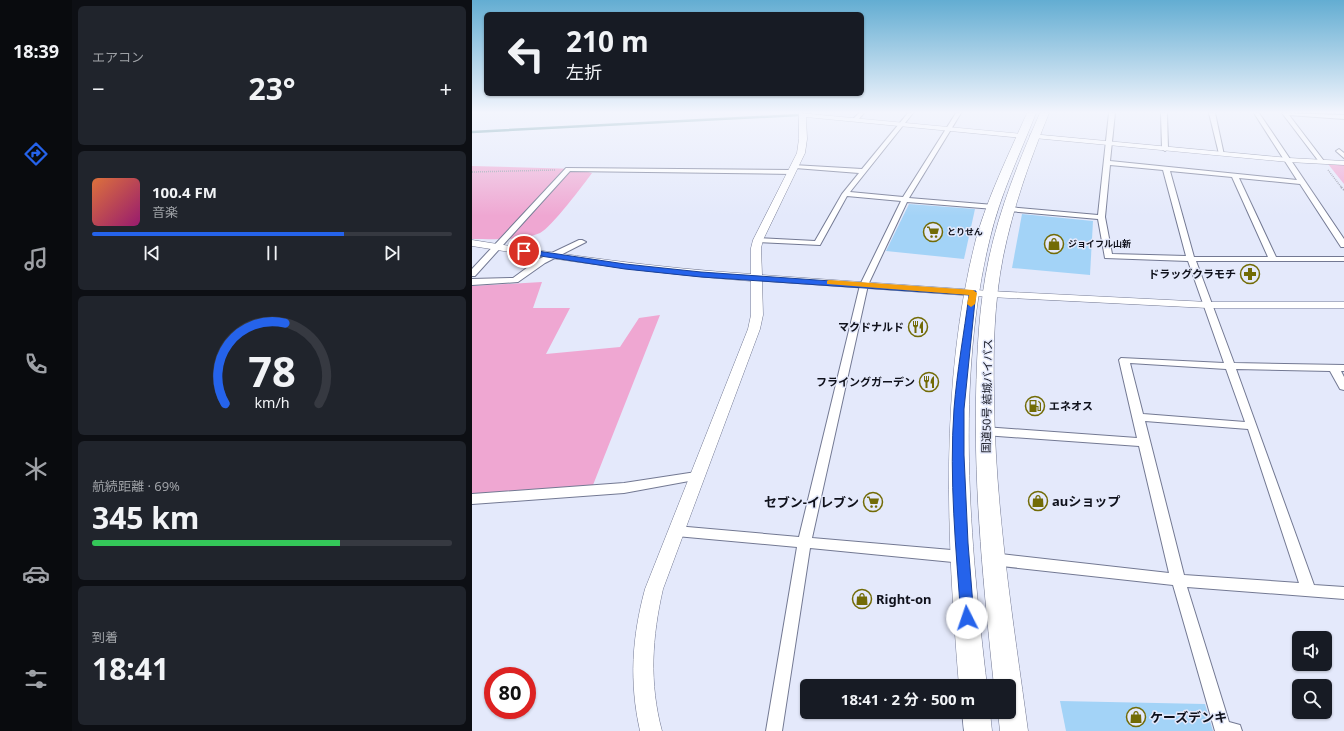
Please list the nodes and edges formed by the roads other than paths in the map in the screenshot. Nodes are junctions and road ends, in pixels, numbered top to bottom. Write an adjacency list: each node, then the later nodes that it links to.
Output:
1 (803, 147): 18 (street)
2 (883, 147): 19 (street)
3 (937, 147): 23 (street)
4 (1018, 147): 24 (highway, 国道50号 結城バイパス)
5 (1030, 147): 25 (highway, 国道50号 結城バイパス)
6 (1108, 147): 15 (street)
7 (1143, 147): 11 (street)
8 (1220, 147): 12 (street)
9 (1280, 147): 13 (street)
10 (1311, 147): 14 (street)
11 (1165, 149): 12 (street)
12 (1222, 154): 13 (street)
13 (1289, 160): 14 (street); 21 (street)
14 (1322, 162): 16 (street)
15 (1107, 163): 17 (street); 26 (street)
16 (1344, 163)
17 (1166, 168): 20 (street); 33 (street)
18 (793, 169): 19 (street); 27 (street); 31 (street)
19 (864, 171): 22 (street)
20 (1234, 175): 21 (street); 34 (street)
21 (1302, 182): 30 (street)
22 (845, 194): 23 (street); 27 (street)
23 (905, 199): 24 (street); 39 (street)
24 (994, 207): 40 (highway, 国道50号 結城バイパス)
25 (1009, 209): 26 (street); 40 (highway, 国道50号 結城バイパス)
26 (1101, 216): 33 (street)
27 (758, 240): 37 (street)
28 (582, 242): 32 (street)
29 (472, 243): 31 (street)
30 (1344, 245)
31 (496, 247): 32 (street); 36 (street)
32 (552, 256): 37 (street); 38 (street)
33 (1191, 259): 34 (street); 41 (street)
34 (1273, 259): 35 (street)
35 (1344, 259)
36 (472, 274)
37 (757, 278): 39 (street); 50 (street)
38 (472, 282)
39 (864, 285): 40 (street); 53 (street)
40 (981, 293): 41 (street); 48 (highway, 国道50号 結城バイパス); 54 (highway, 国道50号 結城バイパス)
41 (1208, 305): 42 (street); 43 (street)
42 (1344, 305)
43 (1231, 366): 44 (street); 46 (street); 47 (street)
44 (1339, 368): 45 (street)
45 (1344, 387)
46 (1137, 417): 47 (street); 49 (street)
47 (1252, 426): 57 (street)
48 (984, 431): 49 (street); 55 (highway, 国道50号 結城バイパス)
49 (1143, 442): 56 (street)
50 (696, 476): 51 (street); 52 (street)
51 (472, 499)
52 (676, 531): 53 (street); 63 (street)
53 (804, 543): 54 (street); 64 (street)
54 (963, 558): 59 (highway, 国道50号 結城バイパス)
55 (992, 559): 56 (street); 60 (highway, 国道50号 結城バイパス)
56 (1178, 580): 57 (street); 67 (street)
57 (1308, 589): 58 (street)
58 (1344, 593)
59 (972, 679)
60 (1007, 679)
61 (977, 719): 65 (highway)
62 (1012, 719): 66 (highway)
63 (651, 731)
64 (774, 731)
65 (978, 731)
66 (1014, 731)
67 (1226, 731)

